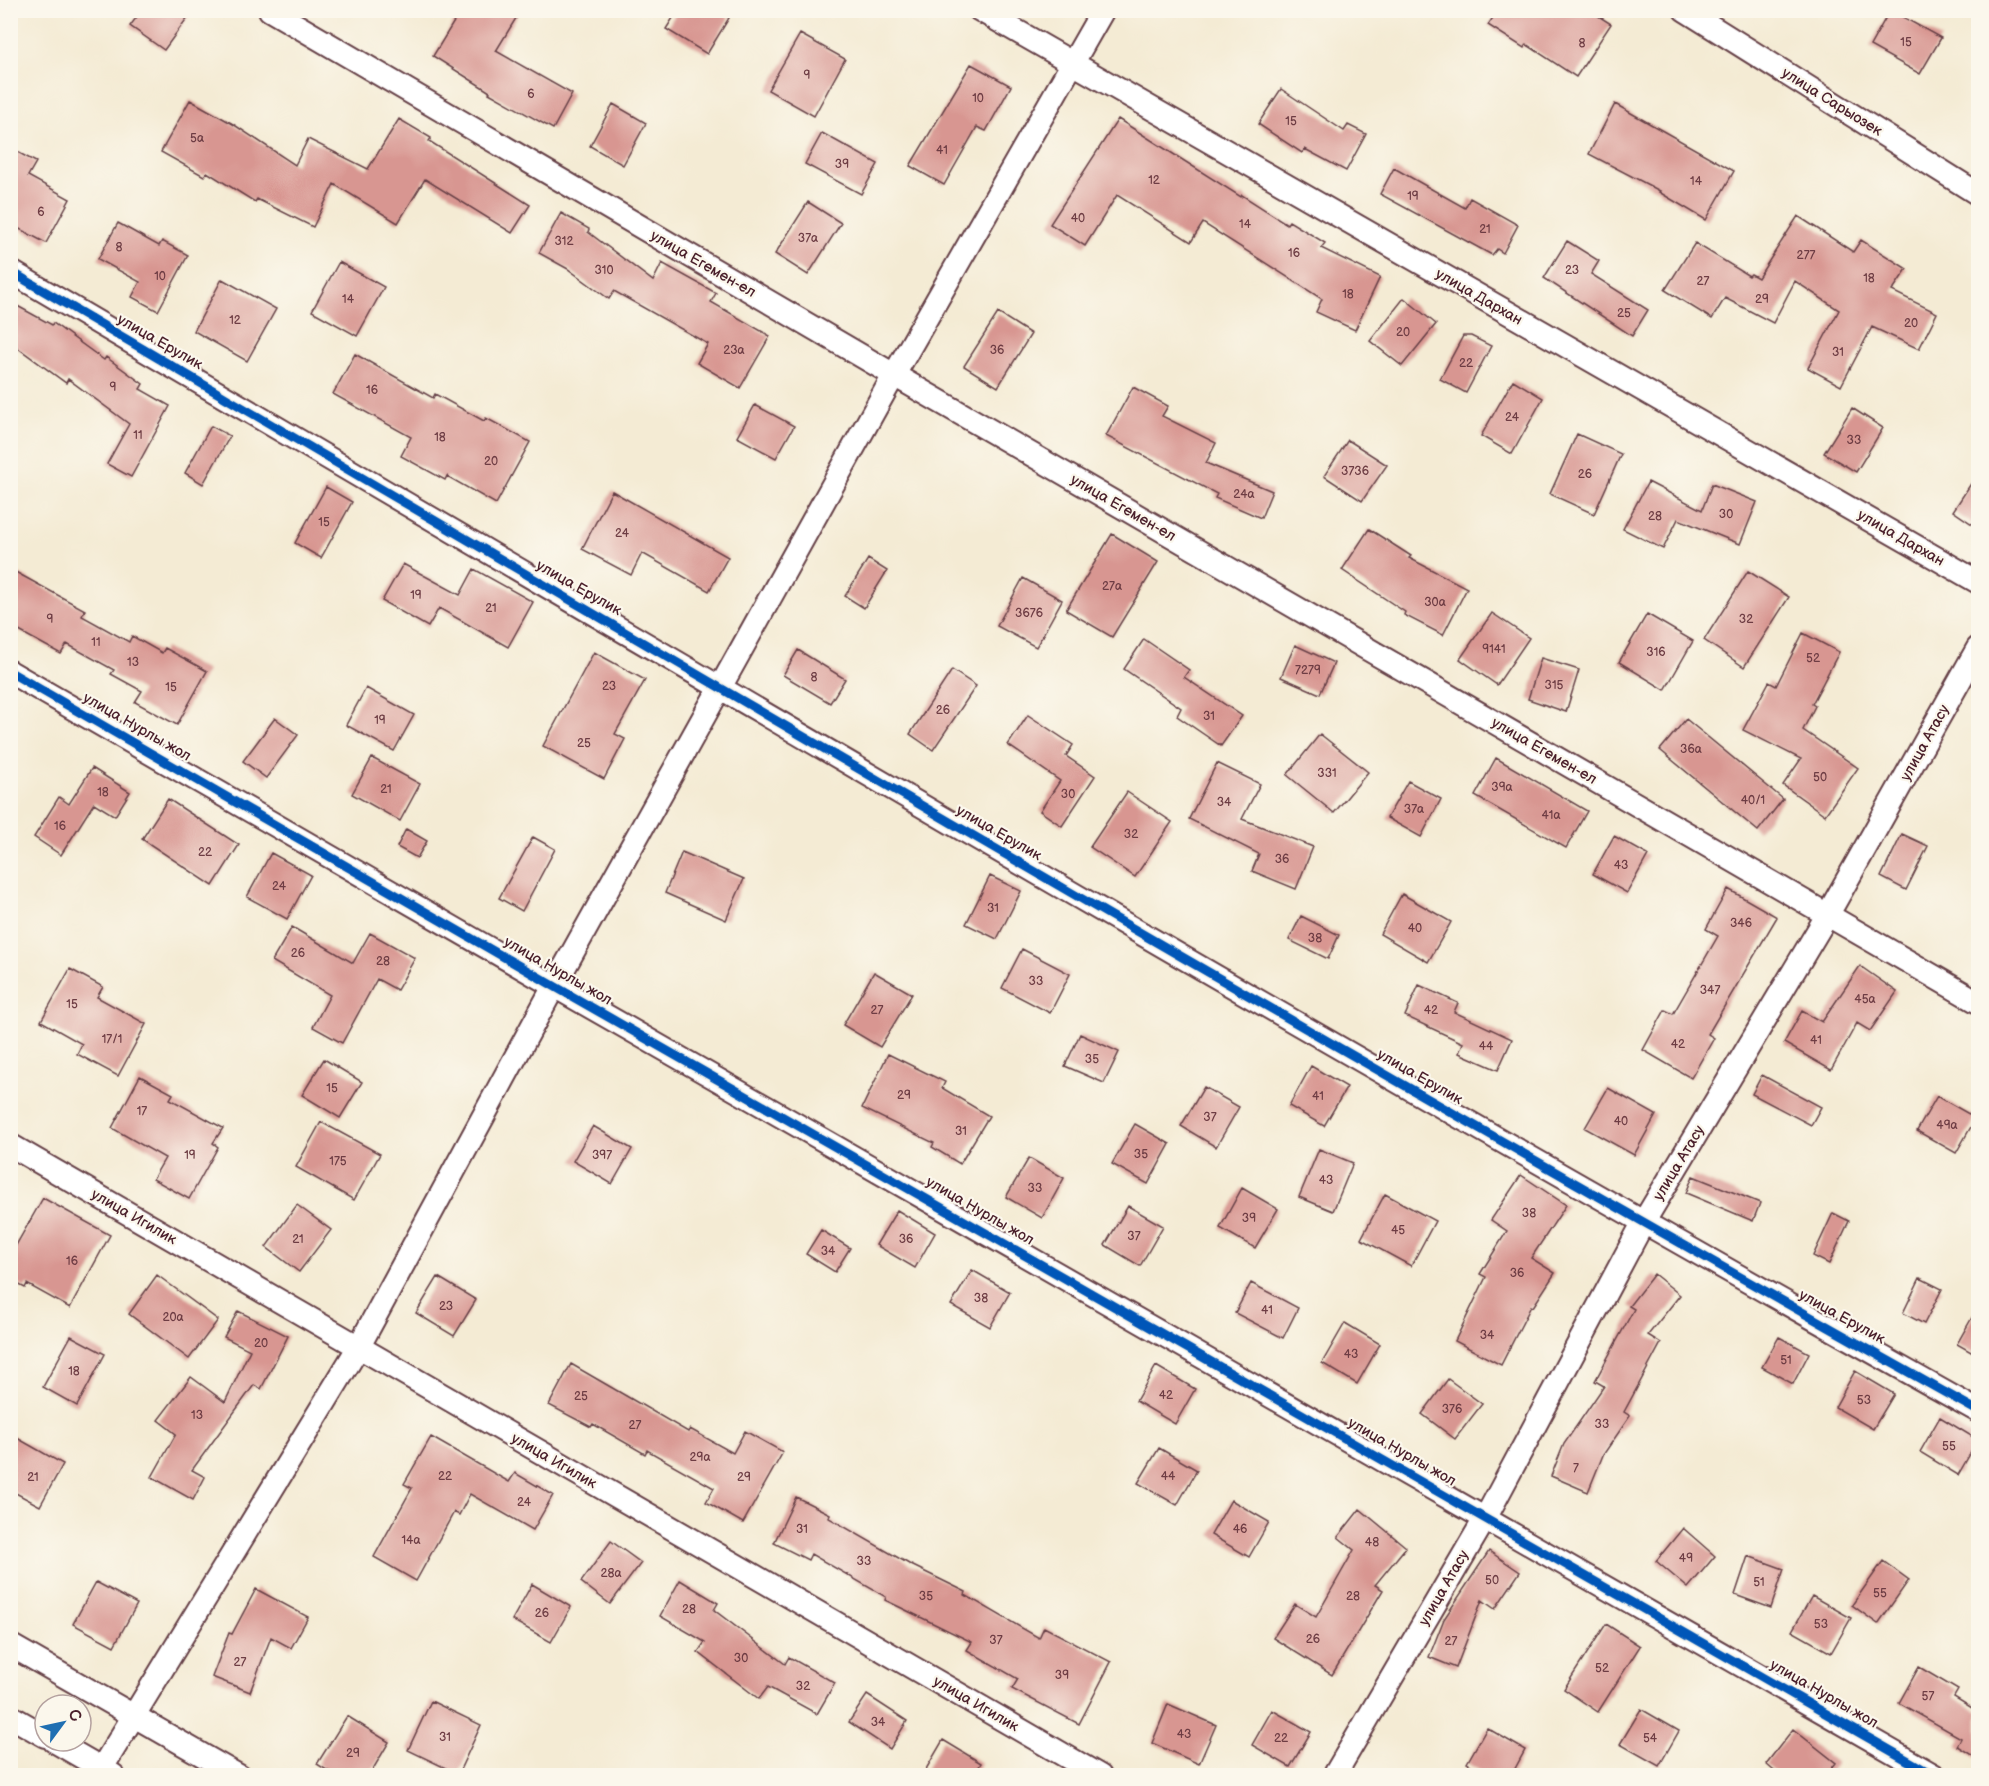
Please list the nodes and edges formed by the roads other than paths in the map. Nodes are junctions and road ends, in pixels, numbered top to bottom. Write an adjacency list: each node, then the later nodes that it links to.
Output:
1 (270, 10): 8 (street, улица Егемен-ел)
2 (980, 10): 5 (street, улица Дархан)
3 (1103, 10): 5 (street)
4 (1685, 10): 6 (street, улица Сарыозек)
5 (1071, 64): 8 (street); 9 (street, улица Дархан)
6 (1978, 194)
7 (10, 271): 12 (street, улица Ерулик)
8 (894, 375): 12 (street); 13 (street, улица Егемен-ел)
9 (1978, 582)
10 (1978, 648): 13 (street, улица Атасу)
11 (10, 672): 14 (street, улица Нурлы жол)
12 (721, 689): 14 (street); 17 (street, улица Ерулик)
13 (1828, 914): 15 (street, улица Егемен-ел); 17 (street, улица Атасу)
14 (554, 986): 18 (street); 20 (street, улица Нурлы жол)
15 (1978, 1002)
16 (10, 1145): 18 (street, улица Игилик)
17 (1643, 1223): 19 (street, улица Ерулик); 20 (street, улица Атасу)
18 (358, 1348): 23 (street); 28 (street, улица Игилик)
19 (1978, 1411)
20 (1485, 1517): 29 (street, улица Атасу); 30 (street, улица Нурлы жол)
21 (10, 1645): 23 (street)
22 (10, 1716): 24 (street)
23 (134, 1716): 26 (street); 27 (street)
24 (33, 1729)
25 (73, 1753): 26 (street)
26 (104, 1773)
27 (239, 1776)
28 (1100, 1776)
29 (1334, 1776)
30 (1935, 1776)

